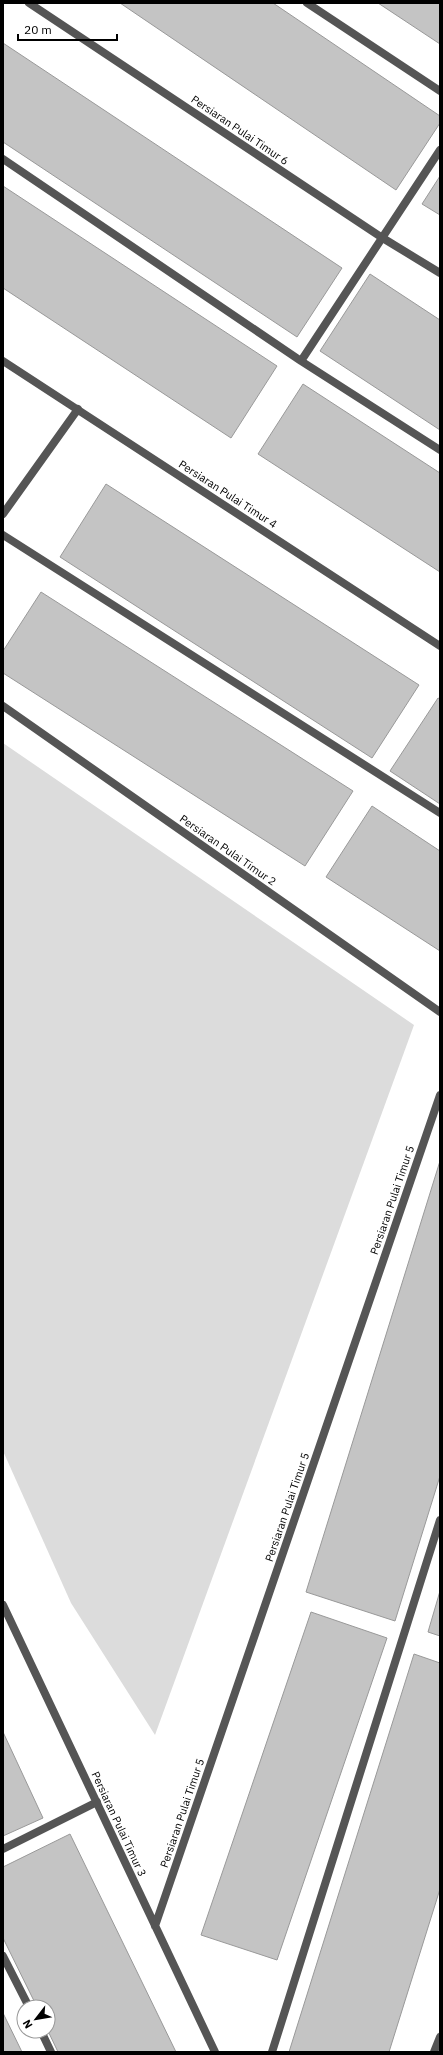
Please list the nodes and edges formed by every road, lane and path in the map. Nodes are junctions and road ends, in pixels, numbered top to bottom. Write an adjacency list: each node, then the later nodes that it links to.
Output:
1 (29, 3): 6 (street, Persiaran Pulai Timur 6)
2 (307, 3): 3 (street)
3 (440, 91)
4 (440, 150): 6 (street)
5 (3, 159): 9 (street)
6 (381, 237): 7 (street, Persiaran Pulai Timur 6); 9 (street)
7 (440, 273)
8 (3, 361): 10 (street, Persiaran Pulai Timur 4)
9 (301, 361): 11 (street)
10 (78, 410): 12 (street); 14 (street, Persiaran Pulai Timur 4)
11 (440, 450)
12 (3, 514)
13 (3, 535): 16 (street)
14 (440, 646)
15 (3, 706): 17 (street, Persiaran Pulai Timur 2)
16 (440, 813)
17 (440, 1012)
18 (440, 1095): 23 (street, Persiaran Pulai Timur 5)
19 (440, 1520): 30 (street)
20 (3, 1605): 21 (street, Persiaran Pulai Timur 3)
21 (97, 1802): 22 (street); 23 (street, Persiaran Pulai Timur 3)
22 (3, 1849)
23 (155, 1926): 29 (street, Persiaran Pulai Timur 3)
24 (3, 1956): 25 (street)
25 (25, 1999)
26 (440, 2037): 31 (street)
27 (45, 2039): 28 (street)
28 (51, 2052)
29 (215, 2052)
30 (272, 2052)
31 (434, 2052)

